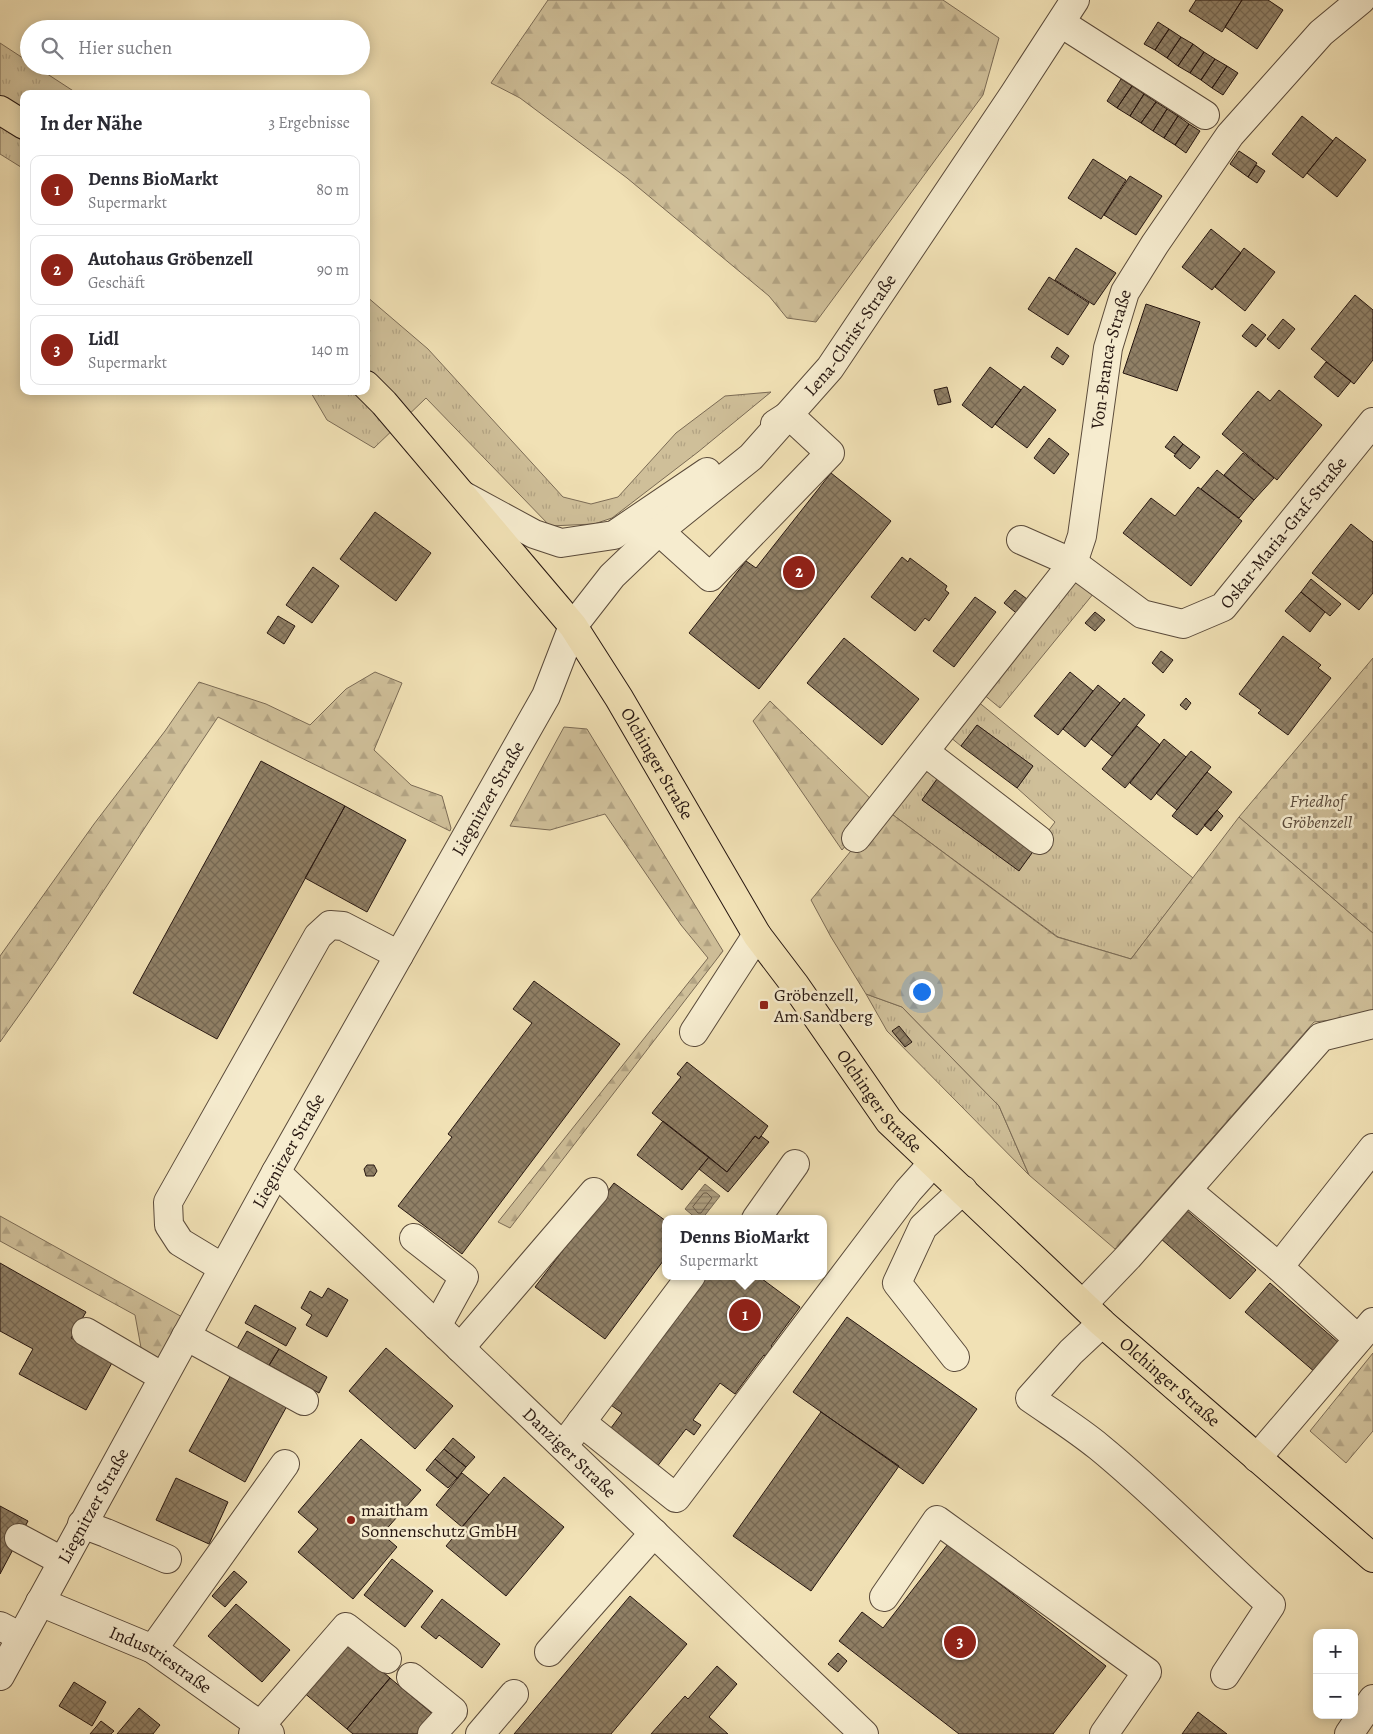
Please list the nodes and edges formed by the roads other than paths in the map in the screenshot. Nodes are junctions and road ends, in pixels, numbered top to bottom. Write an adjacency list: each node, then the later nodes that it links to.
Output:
1 (1075, 0): 3 (street, Lena-Christ-Straße)
2 (1361, 0): 13 (street, Von-Branca-Straße)
3 (1061, 22): 5 (street); 8 (street, Lena-Christ-Straße)
4 (0, 110): 6 (main road)
5 (1205, 115)
6 (20, 122)
7 (370, 389): 10 (main road, Olchinger Straße)
8 (789, 414): 10 (street); 11 (street, Lena-Christ-Straße); 11 (street)
9 (1373, 422): 13 (street, Oskar-Maria-Graf-Straße)
10 (462, 495): 14 (main road, Olchinger Straße)
11 (659, 530): 14 (street, Lena-Christ-Straße)
12 (1021, 540): 13 (street, Oskar-Maria-Graf-Straße)
13 (1073, 563): 15 (street, Von-Branca-Straße)
14 (573, 626): 18 (main road, Olchinger Straße); 19 (street, Liegnitzer Straße)
15 (925, 752): 16 (street, Von-Branca-Straße); 17 (street)
16 (856, 838)
17 (1039, 840)
18 (757, 935): 21 (street); 23 (main road, Olchinger Straße)
19 (399, 955): 25 (street, Liegnitzer Straße); 32 (street)
20 (1373, 1024): 27 (street)
21 (694, 1032)
22 (1373, 1148): 31 (street)
23 (933, 1162): 26 (main road, Olchinger Straße); 43 (street)
24 (795, 1164): 29 (street)
25 (276, 1172): 32 (street, Liegnitzer Straße); 35 (street, Danziger Straße)
26 (963, 1190): 34 (main road, Olchinger Straße); 40 (street)
27 (1187, 1190): 31 (street); 34 (street)
28 (594, 1192): 39 (street)
29 (759, 1215)
30 (414, 1238): 35 (street)
31 (1279, 1267): 36 (street)
32 (223, 1268): 38 (street, Liegnitzer Straße)
33 (688, 1280): 43 (street)
34 (1092, 1313): 45 (main road, Olchinger Straße); 59 (street)
35 (437, 1326): 39 (street, Danziger Straße)
36 (1366, 1331): 45 (street)
37 (86, 1332): 41 (street)
38 (186, 1336): 41 (street, Liegnitzer Straße); 42 (street)
39 (460, 1348): 44 (street, Danziger Straße)
40 (955, 1357)
41 (163, 1377): 47 (street, Liegnitzer Straße)
42 (304, 1401)
43 (581, 1422): 44 (street)
44 (563, 1446): 48 (street, Danziger Straße)
45 (1257, 1458): 50 (main road, Olchinger Straße)
46 (285, 1464): 56 (street)
47 (82, 1524): 51 (street); 52 (street, Liegnitzer Straße)
48 (654, 1533): 57 (street); 67 (street, Danziger Straße)
49 (19, 1538): 52 (street)
50 (1373, 1558)
51 (167, 1559)
52 (62, 1561): 54 (street, Liegnitzer Straße)
53 (884, 1597): 68 (street)
54 (40, 1602): 55 (street, Liegnitzer Straße); 56 (street, Industriestraße)
55 (10, 1632): 60 (street, Liegnitzer Straße)
56 (153, 1649): 64 (street, Industriestraße)
57 (549, 1652)
58 (387, 1659): 64 (street)
59 (1225, 1675)
60 (0, 1676)
61 (411, 1677): 65 (street)
62 (514, 1694): 66 (street)
63 (1373, 1699): 69 (street)
64 (261, 1731)
65 (432, 1734)
66 (480, 1734)
67 (864, 1734)
68 (1104, 1734)
69 (1349, 1734)

